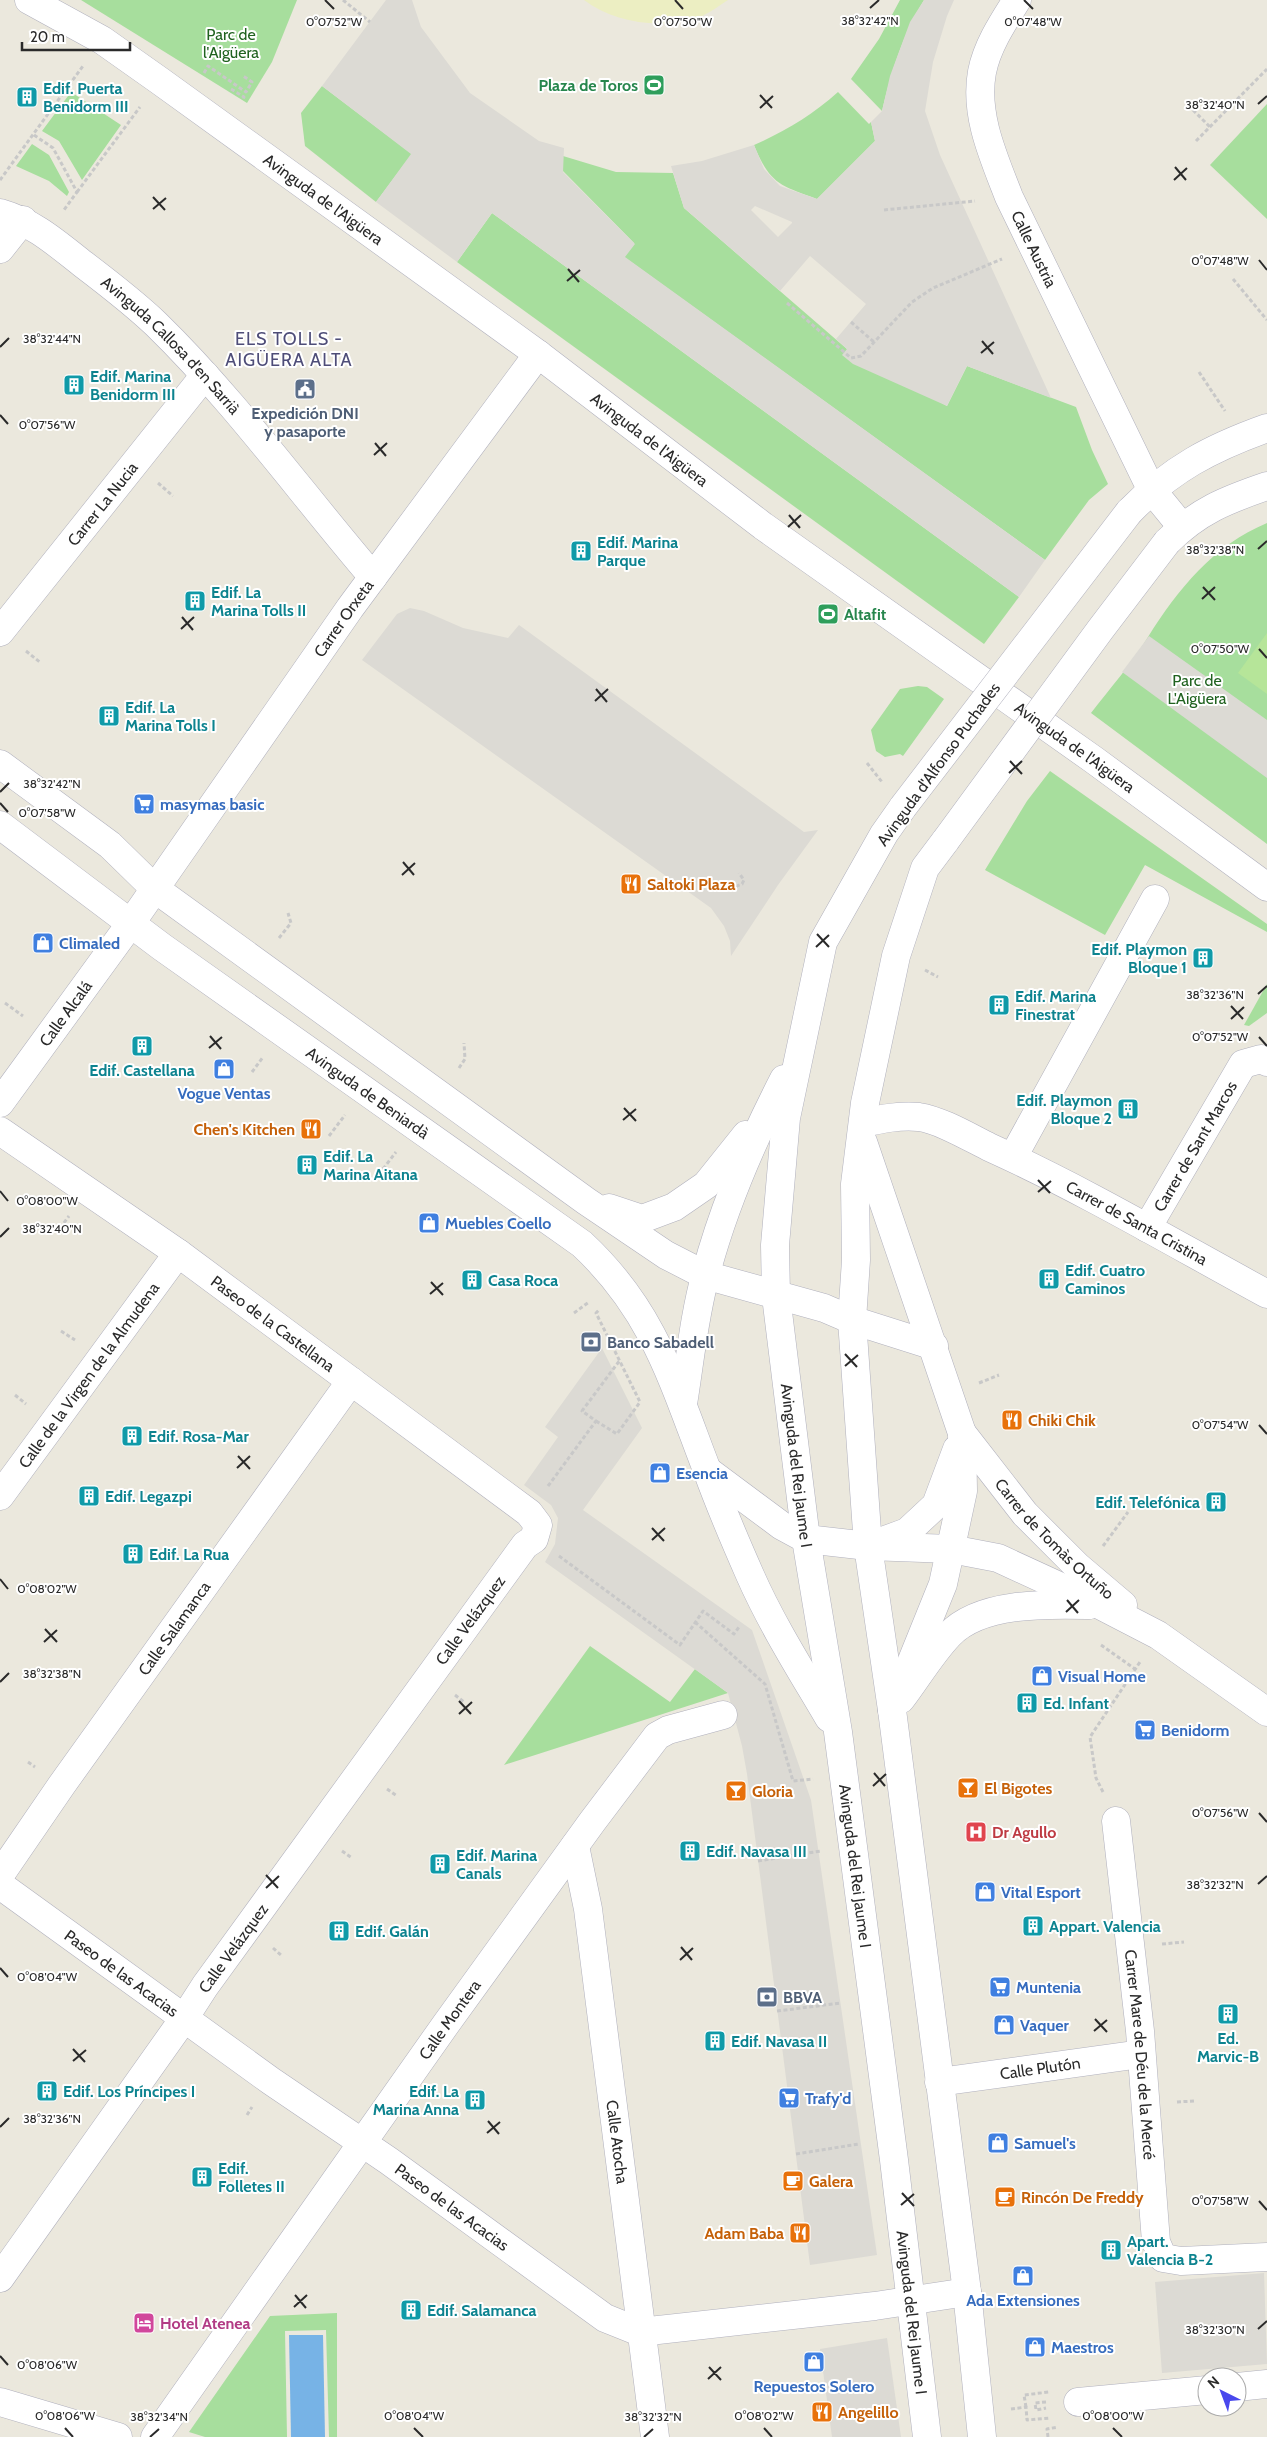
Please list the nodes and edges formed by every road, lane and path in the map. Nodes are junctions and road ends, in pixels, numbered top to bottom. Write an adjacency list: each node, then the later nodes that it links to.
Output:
1 (29, 0): 25 (street, Avinguda de l'Aigüera)
2 (343, 0): 4 (path)
3 (1016, 0): 14 (street, Calle Austria)
4 (370, 22)
5 (1267, 68): 9 (path)
6 (68, 88): 10 (path)
7 (1193, 110): 9 (path)
8 (124, 127): 13 (path)
9 (1210, 127): 11 (path)
10 (34, 135): 12 (path); 13 (path)
11 (1196, 142)
12 (0, 180)
13 (77, 192): 17 (path)
14 (1009, 197): 15 (path); 18 (street, Calle Austria)
15 (884, 210)
16 (12, 216): 17 (street, Avinguda Callosa d'en Sarrià); 19 (street)
17 (46, 235): 27 (street, Avinguda Callosa d'en Sarrià)
18 (1033, 246): 24 (path); 30 (street, Calle Austria)
19 (0, 250)
20 (1233, 279): 22 (path)
21 (787, 303): 24 (path)
22 (1267, 320)
23 (851, 322): 24 (path)
24 (874, 342)
25 (538, 354): 32 (street, Carrer Orxeta); 38 (street, Avinguda de l'Aigüera)
26 (1199, 372): 28 (path)
27 (205, 375): 32 (street, Avinguda Callosa d'en Sarrià); 33 (street, Carrer La Nucia)
28 (1255, 432): 30 (street, Avinguda d'Alfonso Puchades)
29 (1267, 486): 31 (street)
30 (1151, 489): 31 (street, Calle Austria); 42 (street, Avinguda d'Alfonso Puchades, bridge)
31 (1175, 534): 46 (street, bridge)
32 (373, 577): 39 (street, Carrer Orxeta)
33 (0, 632)
34 (0, 764): 39 (street)
35 (0, 825): 41 (street, Avinguda de Beniardà)
36 (739, 873): 37 (path)
37 (730, 885)
38 (1267, 887)
39 (154, 888): 41 (street, Carrer Orxeta); 49 (street)
40 (1155, 899): 48 (street)
41 (131, 922): 44 (street, Calle Alcalá); 53 (street, Avinguda de Beniardà)
42 (799, 1050): 45 (street); 55 (street, Avinguda d'Alfonso Puchades)
43 (1255, 1063): 50 (street, Carrer de Sant Marcos)
44 (0, 1103)
45 (772, 1103): 49 (street); 52 (street)
46 (862, 1129): 48 (street, Carrer de Santa Cristina); 58 (street); 59 (street)
47 (0, 1131): 51 (street, Paseo de la Castellana)
48 (1013, 1158): 50 (street, Carrer de Santa Cristina)
49 (586, 1201): 52 (street)
50 (1147, 1228): 54 (street, Carrer de Santa Cristina)
51 (178, 1253): 61 (street, Paseo de la Castellana); 66 (street, Calle de la Virgen de la Almudena)
52 (705, 1275): 55 (street); 62 (street)
53 (626, 1290): 57 (path); 62 (street, Avinguda de Beniardà)
54 (1267, 1294)
55 (776, 1296): 58 (street); 69 (street, Avinguda del Rei Jaume I)
56 (574, 1313): 57 (path)
57 (596, 1313): 60 (path)
58 (852, 1320): 59 (street); 70 (street)
59 (934, 1346): 64 (street)
60 (620, 1360): 63 (path); 63 (path)
61 (351, 1381): 68 (street, Paseo de la Castellana); 88 (street, Calle Salamanca)
62 (683, 1404): 65 (street, Avinguda de Beniardà)
63 (596, 1420): 68 (path)
64 (962, 1434): 70 (street); 72 (street); 76 (street, Carrer de Tomàs Ortuño)
65 (707, 1470): 69 (street); 82 (street, Avinguda de Beniardà)
66 (0, 1496)
67 (1128, 1512): 71 (path)
68 (534, 1526): 74 (path); 92 (street, Calle Velázquez)
69 (806, 1539): 70 (street, Carrer de Tomàs Ortuño); 82 (street, Avinguda del Rei Jaume I)
70 (868, 1546): 72 (street, Carrer de Tomàs Ortuño); 79 (street)
71 (1102, 1546)
72 (951, 1549): 73 (street, Carrer de Tomàs Ortuño); 79 (street)
73 (1100, 1605): 76 (street, Carrer de Tomàs Ortuño); 79 (street)
74 (695, 1622): 75 (path); 83 (path)
75 (718, 1623)
76 (1158, 1635): 78 (path); 80 (street, Carrer de Tomàs Ortuño)
77 (1098, 1643): 78 (path)
78 (1135, 1669): 84 (path)
79 (892, 1710): 94 (street)
80 (1267, 1712)
81 (723, 1715): 85 (street, Calle Montera)
82 (838, 1732): 83 (street, Avinguda del Rei Jaume I)
83 (843, 1775): 86 (street, Avinguda del Rei Jaume I)
84 (1116, 1821): 93 (street, Carrer Mare de Déu de la Mercé)
85 (575, 1846): 96 (street, Calle Montera); 102 (street, Calle Atocha)
86 (852, 1846): 87 (path); 90 (street, Avinguda del Rei Jaume I)
87 (758, 1861)
88 (0, 1875)
89 (0, 1885): 92 (street, Paseo de las Acacias)
90 (873, 1998): 91 (path); 95 (street, Avinguda del Rei Jaume I)
91 (777, 2011)
92 (185, 2018): 96 (street, Paseo de las Acacias); 99 (street, Calle Velázquez)
93 (1141, 2054): 94 (street, Calle Plutón); 98 (street, Carrer Mare de Déu de la Mercé)
94 (939, 2082): 100 (street)
95 (891, 2139): 97 (path); 101 (street, Avinguda del Rei Jaume I)
96 (361, 2144): 102 (street, Paseo de las Acacias); 114 (street, Calle Montera)
97 (796, 2154)
98 (1267, 2257)
99 (0, 2278)
100 (966, 2292): 101 (street, Paseo de las Acacias); 111 (street)
101 (910, 2301): 102 (street, Paseo de las Acacias); 116 (street, Avinguda del Rei Jaume I)
102 (640, 2332): 115 (street, Calle Atocha)
103 (1267, 2384): 104 (street)
104 (1247, 2386)
105 (1197, 2391): 108 (street)
106 (1040, 2393): 109 (path)
107 (0, 2402): 113 (street)
108 (1061, 2403): 108 (path)
109 (1026, 2407): 110 (path); 111 (path)
110 (1054, 2417)
111 (980, 2425)
112 (1047, 2429): 117 (path)
113 (118, 2437)
114 (155, 2437)
115 (655, 2437)
116 (927, 2437)
117 (1048, 2437)

